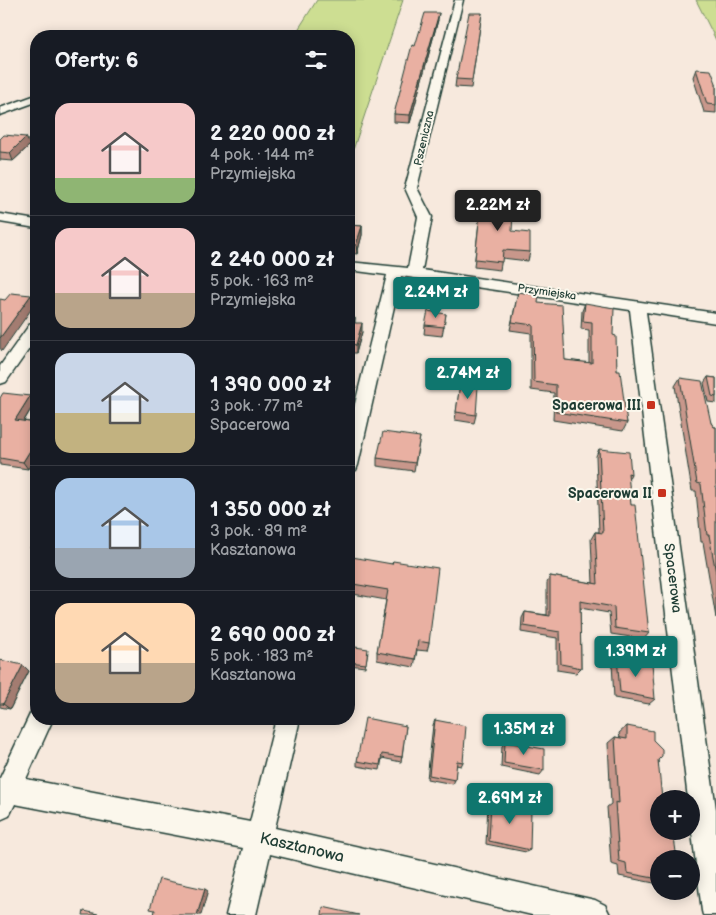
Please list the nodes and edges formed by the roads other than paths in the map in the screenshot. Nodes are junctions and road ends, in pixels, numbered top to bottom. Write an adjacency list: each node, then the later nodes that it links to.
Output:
1 (459, 0): 8 (street, Pszeniczna)
2 (30, 100): 3 (street)
3 (0, 112)
4 (0, 218): 5 (street)
5 (30, 223)
6 (355, 267): 7 (street, Przymiejska)
7 (395, 271): 8 (street, Przymiejska); 13 (street)
8 (414, 273): 9 (street, Przymiejska)
9 (637, 305): 10 (street, Przymiejska); 18 (street, Spacerowa)
10 (716, 318)
11 (30, 336): 12 (street)
12 (0, 378)
13 (355, 440)
14 (38, 725): 16 (street)
15 (287, 725): 17 (street)
16 (4, 798): 17 (street, Kasztanowa)
17 (260, 838): 19 (street); 20 (street, Kasztanowa)
18 (716, 911)
19 (241, 915)
20 (595, 915)

